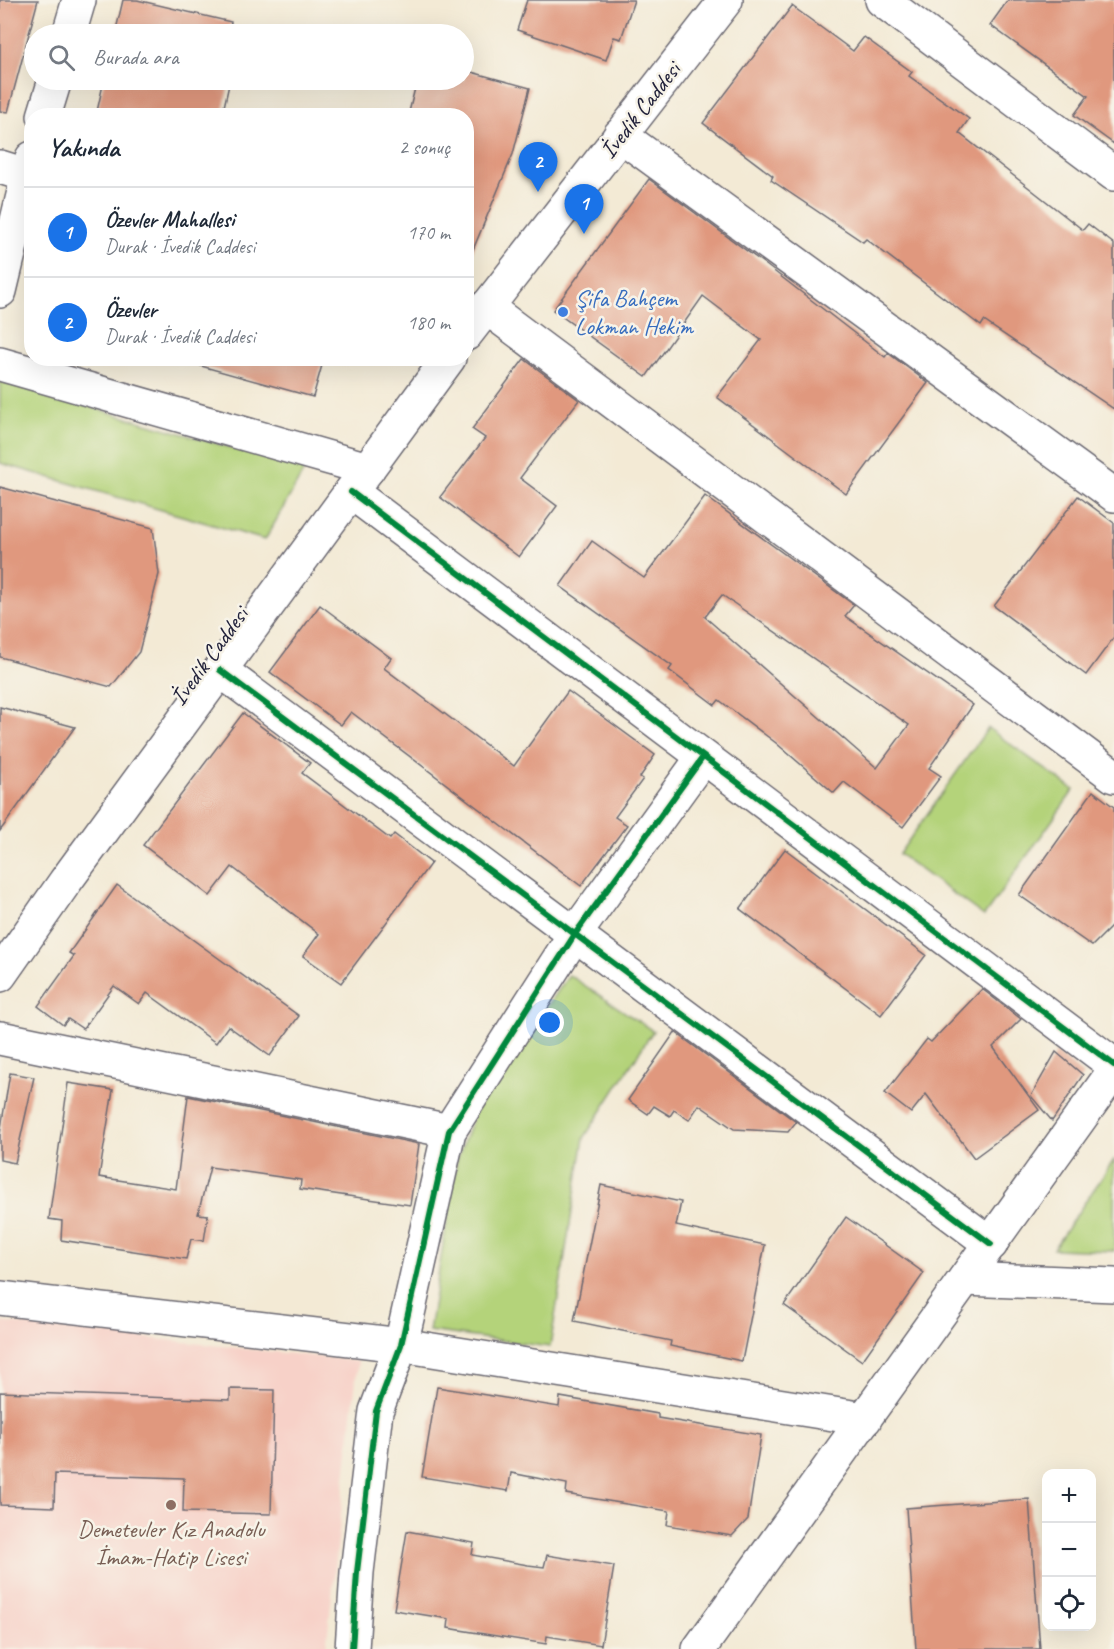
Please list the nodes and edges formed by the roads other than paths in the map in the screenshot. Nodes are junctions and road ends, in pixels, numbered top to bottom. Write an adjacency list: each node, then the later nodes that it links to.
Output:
1 (79, 0): 4 (street)
2 (726, 0): 7 (street, İvedik Caddesi)
3 (882, 0): 9 (street)
4 (72, 24)
5 (52, 90): 6 (street)
6 (46, 108)
7 (620, 135): 11 (street, İvedik Caddesi); 16 (street)
8 (19, 166): 10 (street)
9 (1114, 174)
10 (0, 291)
11 (486, 307): 12 (street, İvedik Caddesi); 19 (street)
12 (474, 323)
13 (0, 364): 15 (street)
14 (442, 366): 15 (street, İvedik Caddesi)
15 (359, 480): 17 (street, İvedik Caddesi); 18 (street)
16 (1114, 495)
17 (220, 670): 20 (street); 21 (street, İvedik Caddesi)
18 (703, 757): 20 (street); 23 (street)
19 (1114, 776)
20 (575, 934): 25 (street); 26 (street)
21 (0, 975)
22 (0, 1038): 25 (street)
23 (1114, 1065)
24 (1114, 1071): 26 (street)
25 (449, 1131): 30 (street)
26 (990, 1244): 27 (street)
27 (965, 1279): 28 (street); 31 (street)
28 (1114, 1285)
29 (0, 1298): 30 (street)
30 (401, 1346): 31 (street); 32 (street)
31 (866, 1419): 33 (street)
32 (352, 1649)
33 (699, 1649)

